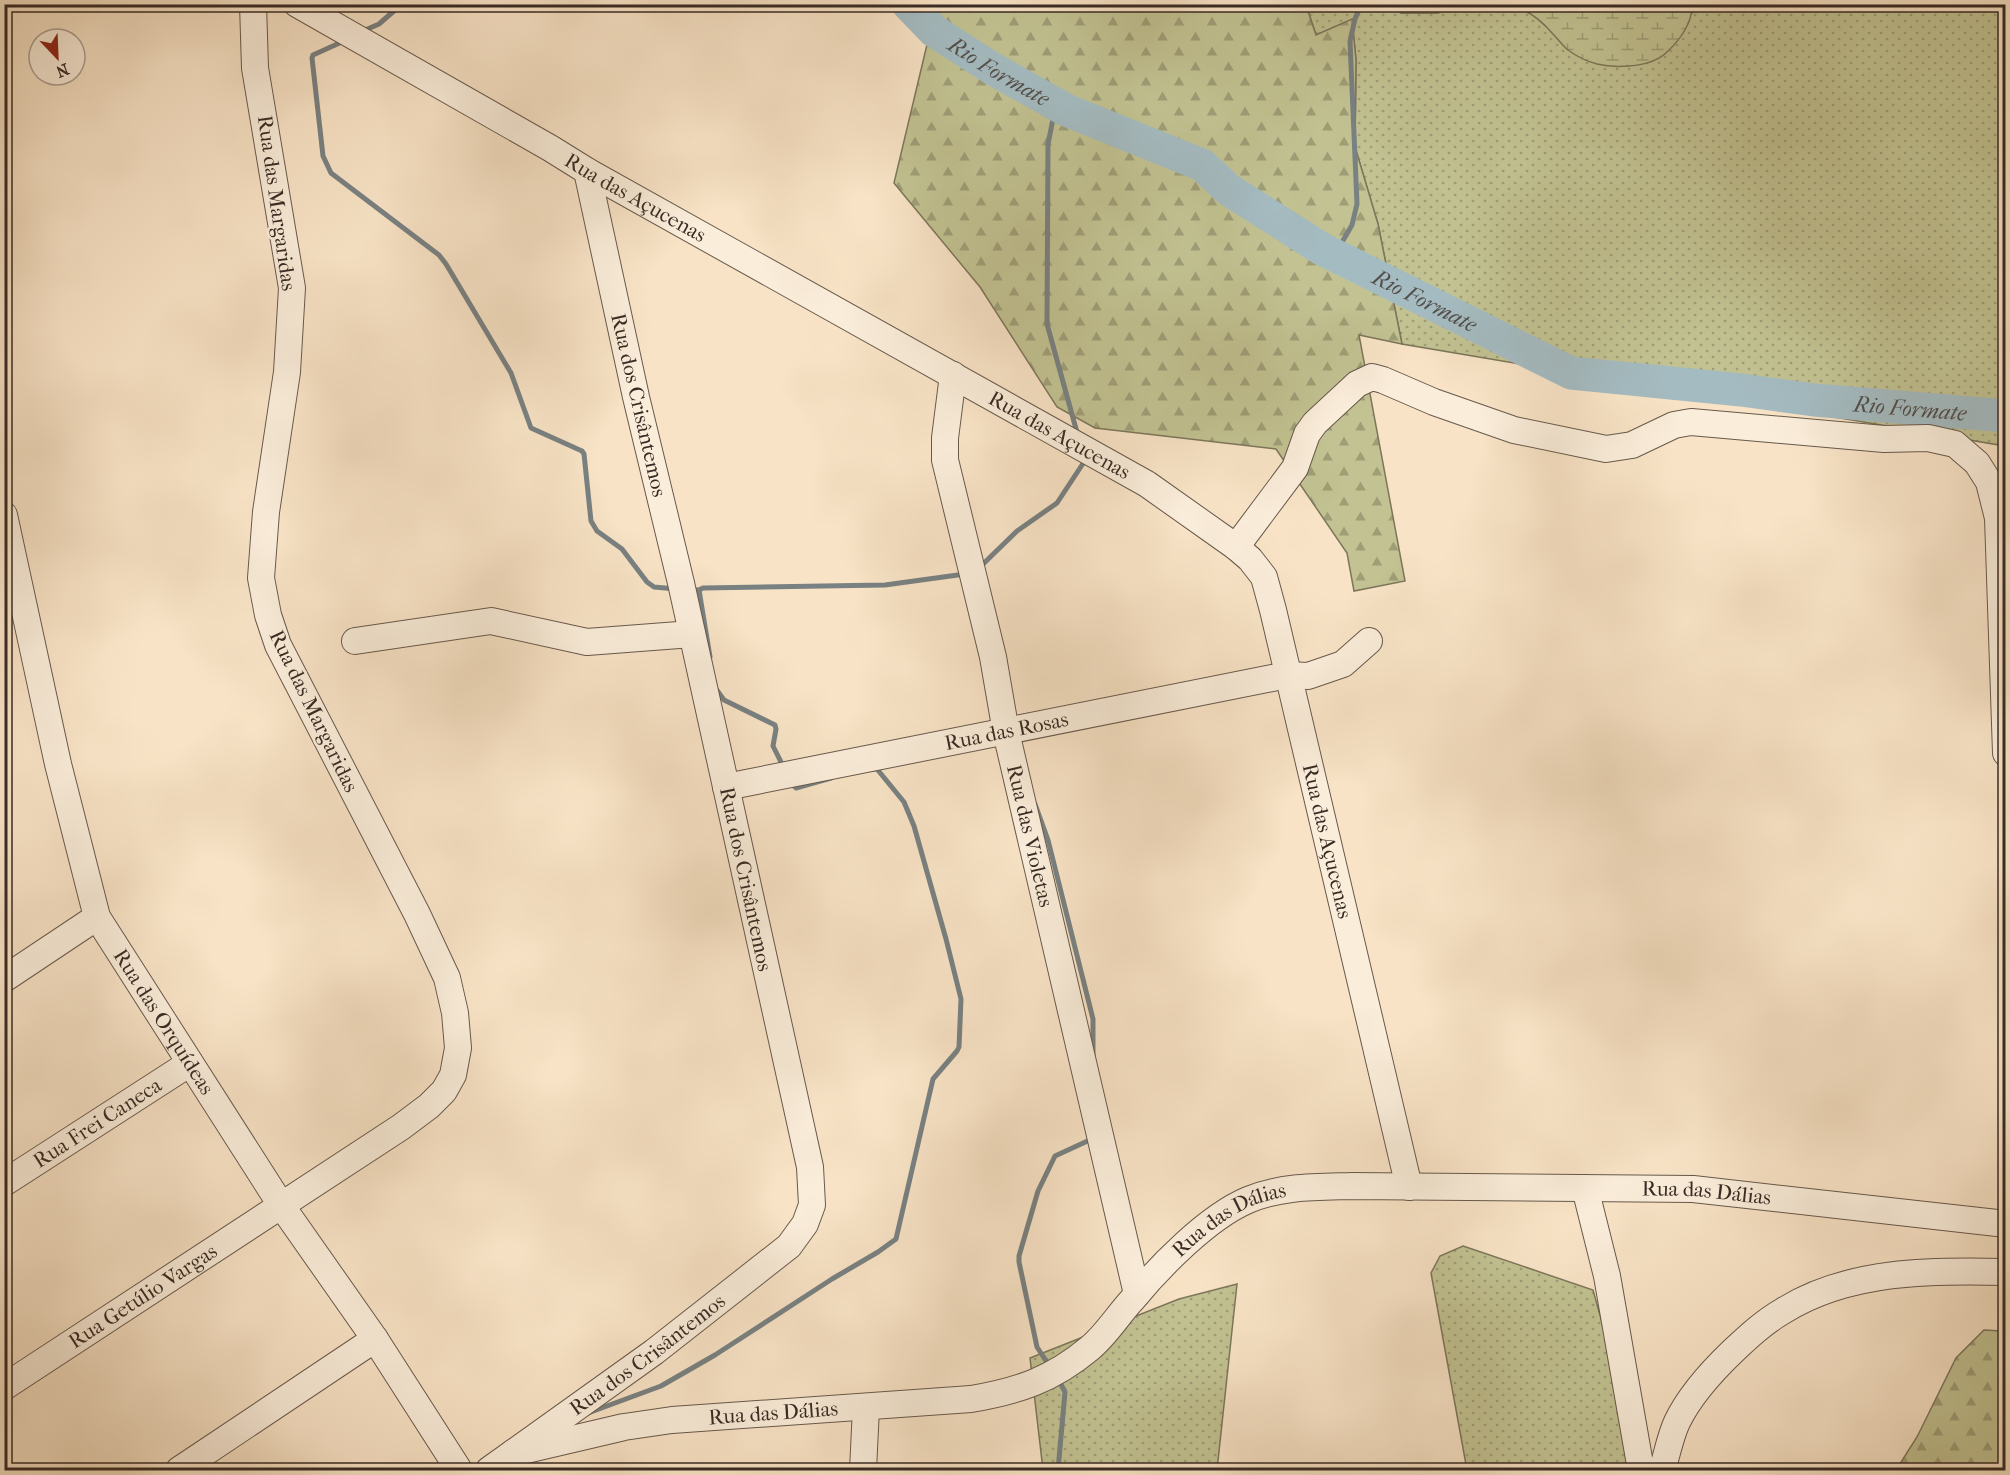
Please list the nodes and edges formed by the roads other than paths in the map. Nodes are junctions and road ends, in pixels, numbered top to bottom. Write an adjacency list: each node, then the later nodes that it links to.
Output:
1 (253, 4): 20 (street, Rua das Margaridas)
2 (297, 4): 3 (street, Rua das Açucenas)
3 (587, 171): 4 (street, Rua das Açucenas); 7 (street, Rua dos Crisântemos)
4 (953, 375): 6 (street, Rua das Açucenas); 11 (street, Rua das Violetas)
5 (4, 515): 14 (street, Rua das Orquídeas)
6 (1236, 546): 10 (street, Rua das Açucenas); 12 (street)
7 (692, 634): 9 (street); 13 (street, Rua dos Crisântemos)
8 (1369, 640): 10 (street, Rua das Rosas)
9 (355, 641)
10 (1287, 675): 11 (street, Rua das Rosas); 18 (street, Rua das Açucenas)
11 (1006, 732): 13 (street, Rua das Rosas); 23 (street, Rua das Violetas)
12 (2006, 753)
13 (726, 787): 27 (street, Rua dos Crisântemos)
14 (98, 916): 15 (street); 16 (street, Rua das Orquídeas)
15 (4, 979)
16 (190, 1063): 17 (street, Rua Frei Caneca); 20 (street, Rua das Orquídeas)
17 (4, 1183)
18 (1408, 1187): 19 (street, Rua das Dálias); 23 (street, Rua das Dálias)
19 (1585, 1188): 21 (street, Rua das Dálias); 32 (street)
20 (281, 1204): 24 (street, Rua das Orquídeas); 25 (street, Rua Getúlio Vargas)
21 (2006, 1224)
22 (2006, 1272): 33 (street)
23 (1137, 1294): 26 (street, Rua das Dálias)
24 (375, 1339): 28 (street); 29 (street, Rua das Orquídeas)
25 (4, 1387)
26 (866, 1408): 27 (street, Rua das Dálias); 31 (street)
27 (513, 1453): 30 (street, Rua dos Crisântemos)
28 (179, 1470)
29 (459, 1470)
30 (489, 1470)
31 (863, 1470)
32 (1641, 1470)
33 (1662, 1470)

